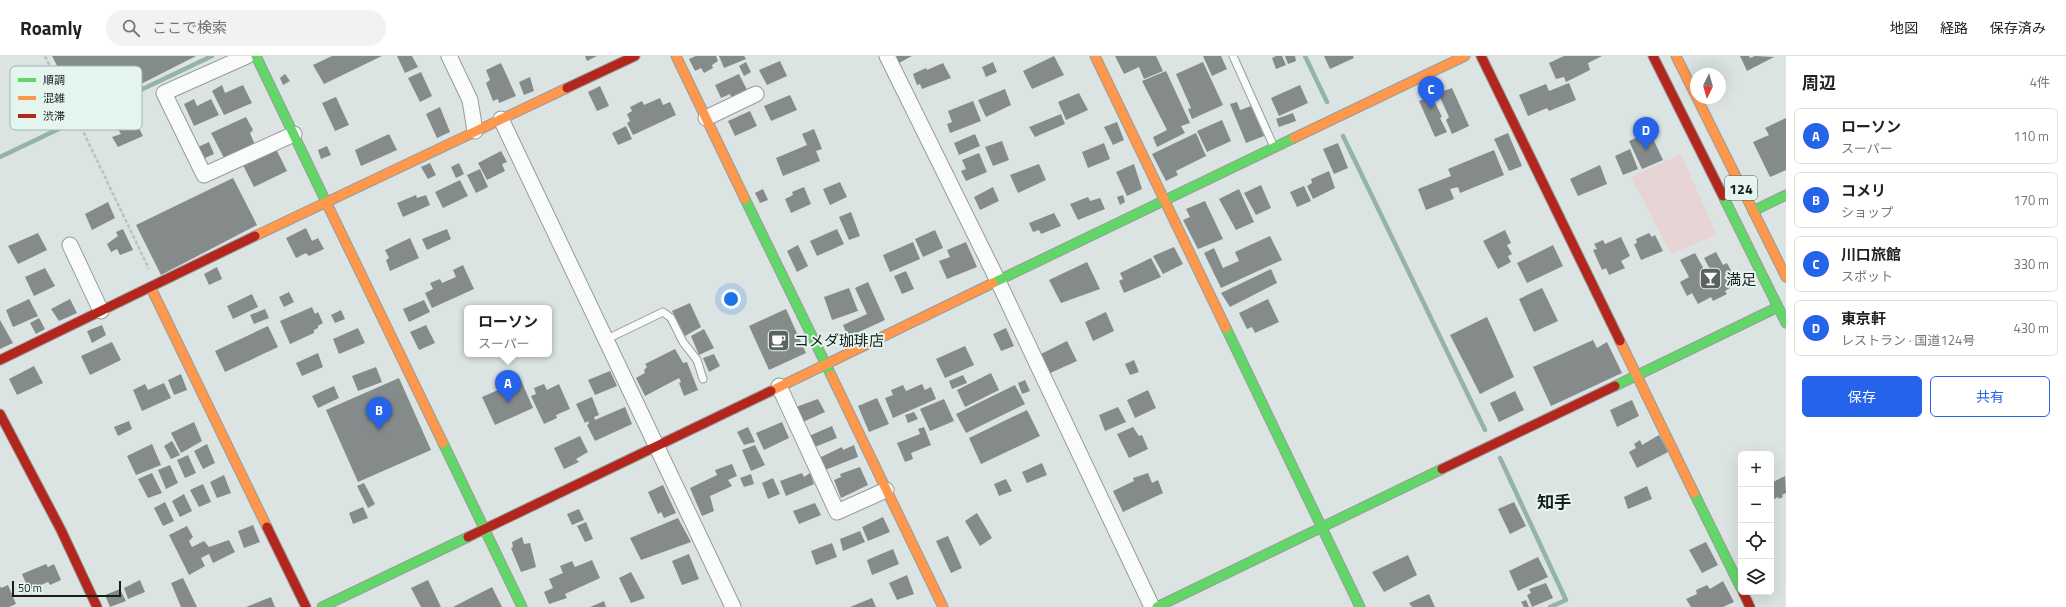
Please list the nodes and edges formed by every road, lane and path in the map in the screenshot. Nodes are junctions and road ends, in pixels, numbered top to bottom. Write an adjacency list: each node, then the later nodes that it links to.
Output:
1 (45, 56): 14 (path)
2 (247, 56): 22 (street)
3 (256, 56): 22 (main road)
4 (449, 56): 21 (street)
5 (635, 56): 19 (main road)
6 (676, 56): 18 (main road)
7 (887, 56): 30 (street)
8 (1094, 56): 26 (main road)
9 (1233, 56): 23 (lane)
10 (1465, 56): 23 (main road)
11 (1481, 56): 38 (main road)
12 (1653, 56): 32 (main road, 124)
13 (1676, 56): 15 (main road, 124)
14 (50, 66)
15 (1690, 85)
16 (756, 94): 18 (street)
17 (1700, 104): 27 (main road, 124)
18 (706, 118): 37 (main road)
19 (501, 119): 21 (main road); 35 (street)
20 (82, 130): 31 (path)
21 (475, 131): 25 (main road)
22 (294, 134): 25 (main road)
23 (1275, 148): 26 (main road)
24 (1786, 195): 27 (main road)
25 (327, 201): 31 (main road); 45 (main road)
26 (1164, 201): 30 (main road); 44 (main road)
27 (1753, 211): 29 (main road, 124)
28 (70, 244): 33 (street)
29 (1786, 277)
30 (998, 281): 37 (main road); 54 (street)
31 (154, 286): 33 (main road); 49 (main road)
32 (1778, 307): 34 (main road, 124); 38 (main road)
33 (101, 311): 36 (main road)
34 (1786, 323)
35 (607, 339): 39 (lane); 42 (street)
36 (0, 360)
37 (825, 364): 40 (main road); 43 (main road)
38 (1637, 375): 44 (main road); 46 (main road)
39 (703, 379)
40 (779, 386): 42 (main road); 43 (street)
41 (0, 414): 48 (main road)
42 (656, 445): 45 (main road); 52 (street)
43 (886, 490): 53 (main road)
44 (1322, 526): 55 (main road); 56 (main road)
45 (485, 528): 50 (main road); 51 (main road)
46 (1738, 582)
47 (1744, 595): 57 (main road)
48 (97, 607)
49 (306, 607)
50 (322, 607)
51 (522, 607)
52 (733, 607)
53 (943, 607)
54 (1152, 607)
55 (1157, 607)
56 (1360, 607)
57 (1750, 607)

